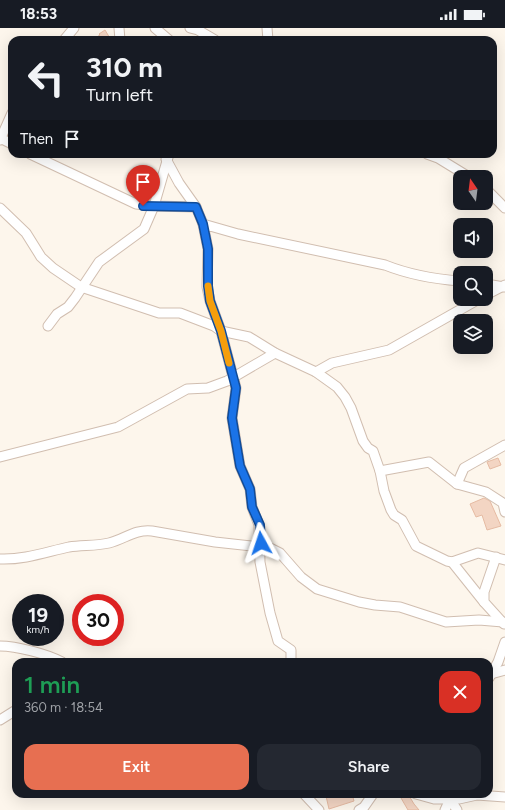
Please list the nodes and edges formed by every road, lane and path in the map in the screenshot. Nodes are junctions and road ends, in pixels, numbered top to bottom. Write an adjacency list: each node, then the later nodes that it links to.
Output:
1 (74, 28): 4 (street)
2 (156, 28): 5 (street)
3 (190, 28): 6 (street)
4 (67, 36)
5 (165, 36)
6 (208, 36)
7 (5, 126): 8 (street)
8 (0, 139)
9 (38, 158): 15 (street)
10 (166, 158): 15 (street)
11 (168, 158): 16 (street)
12 (438, 158): 13 (street)
13 (458, 170)
14 (493, 196): 18 (street)
15 (154, 206): 16 (street); 23 (street)
16 (196, 207): 19 (street)
17 (0, 208): 23 (street)
18 (505, 208)
19 (203, 224): 20 (street); 27 (street)
20 (453, 280)
21 (493, 285): 22 (street)
22 (504, 286): 24 (street)
23 (81, 287): 26 (street); 27 (street)
24 (493, 292)
25 (467, 306): 29 (street)
26 (48, 326)
27 (221, 331): 28 (street); 30 (street)
28 (275, 353): 29 (street); 30 (street)
29 (316, 372): 33 (street)
30 (233, 378): 32 (street); 36 (street)
31 (505, 446): 34 (street)
32 (0, 457)
33 (380, 471): 34 (street); 39 (street)
34 (457, 484): 35 (street)
35 (505, 512)
36 (261, 546): 38 (street); 41 (street); 45 (street)
37 (500, 558): 39 (street); 40 (street)
38 (0, 559)
39 (452, 562): 40 (street)
40 (484, 602): 41 (street)
41 (504, 624)
42 (505, 642): 46 (street)
43 (0, 646): 44 (street)
44 (50, 658)
45 (290, 658)
46 (493, 669)
47 (505, 670): 48 (street)
48 (493, 675)
49 (12, 712): 50 (street)
50 (0, 720)
51 (493, 795): 52 (street)
52 (505, 796)
53 (309, 798): 57 (street)
54 (370, 798): 58 (street)
55 (449, 798): 59 (street)
56 (451, 798): 60 (street)
57 (319, 810)
58 (359, 810)
59 (445, 810)
60 (457, 810)

